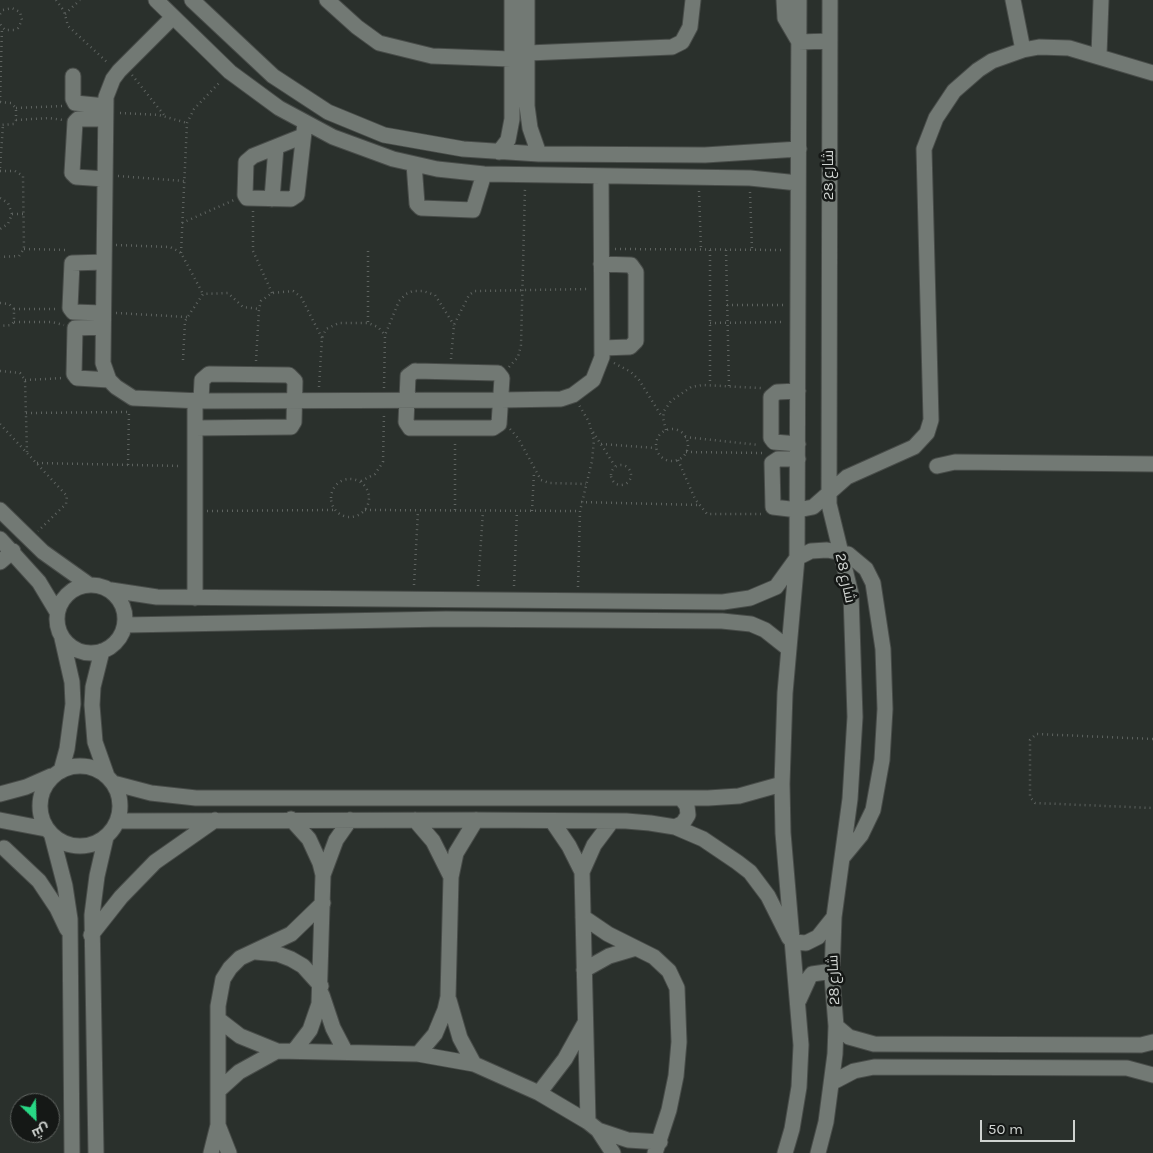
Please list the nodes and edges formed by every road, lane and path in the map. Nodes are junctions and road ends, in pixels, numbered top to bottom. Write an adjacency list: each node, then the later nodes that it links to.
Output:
1 (56, 0): 15 (path)
2 (80, 0): 15 (path)
3 (156, 0): 16 (street)
4 (192, 0): 40 (street)
5 (327, 0): 23 (street)
6 (512, 0): 23 (street)
7 (527, 0): 21 (street)
8 (693, 0): 21 (street)
9 (784, 0): 18 (street)
10 (799, 0): 18 (street, شارع 28)
11 (830, 0): 19 (street, شارع 28)
12 (1013, 0): 20 (street)
13 (1101, 0): 22 (street)
14 (0, 14): 17 (path)
15 (65, 14): 24 (path)
16 (173, 17): 24 (street); 25 (street)
17 (1, 25): 28 (path)
18 (799, 42): 19 (street); 39 (street, شارع 28)
19 (830, 42): 143 (street, شارع 28)
20 (1023, 50): 22 (street); 143 (street)
21 (528, 53): 41 (street)
22 (1099, 55): 26 (street)
23 (511, 59): 40 (street)
24 (122, 69): 31 (street); 32 (path)
25 (230, 72): 34 (path); 37 (street)
26 (1153, 73)
27 (73, 76): 29 (street)
28 (0, 102): 30 (path)
29 (75, 103): 30 (path); 31 (street)
30 (16, 108): 33 (path)
31 (105, 113): 32 (path); 35 (street); 48 (street)
32 (165, 116): 34 (path)
33 (16, 120): 35 (path); 36 (path)
34 (187, 123): 51 (path)
35 (74, 124): 48 (street)
36 (1, 125): 44 (path)
37 (304, 129): 38 (street); 43 (street); 55 (street)
38 (276, 147): 53 (street); 55 (street)
39 (800, 149): 42 (street); 52 (street, شارع 28)
40 (499, 152): 41 (street)
41 (539, 154): 42 (street)
42 (706, 155): 49 (street)
43 (414, 164): 45 (street); 45 (street)
44 (0, 170): 57 (path)
45 (484, 174): 46 (street)
46 (526, 175): 47 (street); 74 (path)
47 (601, 176): 49 (street); 62 (street)
48 (105, 177): 51 (path); 60 (street)
49 (701, 177): 50 (street); 64 (path)
50 (750, 178): 52 (street); 67 (path)
51 (184, 181): 58 (path)
52 (798, 183): 68 (street, شارع 28)
53 (249, 197): 55 (street); 58 (path); 76 (path)
54 (0, 198): 56 (path)
55 (272, 199)
56 (12, 214): 57 (path); 59 (path)
57 (24, 214): 61 (path)
58 (182, 223): 70 (path)
59 (0, 229)
60 (104, 244): 70 (path); 72 (street)
61 (24, 249): 63 (path); 71 (path)
62 (601, 249): 64 (path); 73 (street)
63 (74, 250)
64 (701, 250): 65 (path)
65 (710, 250): 66 (path); 89 (path)
66 (726, 250): 67 (path); 79 (path)
67 (752, 250): 68 (path)
68 (799, 250): 80 (street, شارع 28)
69 (368, 251): 88 (path)
70 (180, 253): 77 (path)
71 (0, 257)
72 (104, 262): 81 (street); 85 (street)
73 (601, 264): 75 (street); 96 (street)
74 (523, 289): 75 (path); 91 (path); 102 (path)
75 (602, 289): 96 (street)
76 (272, 293): 83 (path); 95 (path)
77 (203, 294): 83 (path); 84 (path)
78 (0, 304): 82 (path)
79 (727, 305): 80 (path); 90 (path)
80 (799, 306): 87 (street, شارع 28)
81 (70, 308): 82 (path); 85 (street)
82 (14, 309): 86 (path)
83 (259, 309): 101 (path)
84 (187, 317): 85 (path); 97 (path)
85 (103, 320): 93 (street); 104 (street)
86 (14, 322): 92 (path); 93 (path)
87 (798, 322): 90 (path); 107 (street, شارع 28)
88 (368, 323): 94 (path); 95 (path)
89 (710, 323): 90 (path); 105 (path)
90 (728, 323): 106 (path)
91 (454, 324): 94 (path); 99 (path)
92 (0, 326)
93 (74, 330): 100 (street)
94 (385, 335): 112 (path)
95 (322, 338): 111 (path)
96 (602, 352): 108 (street); 118 (path)
97 (183, 360)
98 (0, 371): 103 (path)
99 (451, 371): 102 (street); 113 (street)
100 (74, 374): 103 (path); 104 (street)
101 (255, 374): 110 (street); 115 (street)
102 (500, 375): 114 (street)
103 (25, 380): 117 (path)
104 (109, 380): 116 (street)
105 (710, 385): 106 (path); 118 (path)
106 (729, 386): 109 (path)
107 (798, 391): 109 (street); 129 (street, شارع 28)
108 (573, 395): 114 (street); 123 (path)
109 (773, 395): 126 (street)
110 (295, 400): 111 (street); 115 (street); 121 (street)
111 (318, 400): 112 (street)
112 (384, 400): 113 (street); 141 (path)
113 (408, 400): 114 (street); 122 (street)
114 (501, 400): 119 (street)
115 (198, 401): 116 (street); 121 (street)
116 (131, 405): 117 (path); 136 (path)
117 (26, 413): 131 (path)
118 (663, 418): 124 (path)
119 (500, 422): 122 (street); 140 (path)
120 (0, 424): 131 (path)
121 (195, 428): 137 (street)
122 (455, 428): 151 (path)
123 (592, 430): 127 (path); 142 (path)
124 (666, 430): 125 (path); 128 (path)
125 (686, 437): 126 (path); 130 (path)
126 (772, 441): 129 (street)
127 (601, 444): 128 (path); 138 (path)
128 (656, 448): 133 (path)
129 (798, 451): 132 (street); 152 (street, شارع 28)
130 (686, 452): 132 (path); 133 (path)
131 (28, 453): 134 (path)
132 (775, 459): 146 (street)
133 (678, 460): 145 (path)
134 (37, 463): 136 (path); 158 (path)
135 (1153, 464): 139 (street)
136 (128, 465): 137 (path)
137 (195, 466): 153 (street)
138 (615, 466): 138 (path)
139 (938, 466)
140 (534, 471): 142 (path); 156 (path)
141 (361, 482): 148 (path); 149 (path)
142 (586, 484): 144 (path)
143 (829, 491): 152 (street); 161 (street, شارع 28)
144 (582, 502): 145 (path); 157 (path)
145 (700, 505): 146 (path)
146 (772, 506): 152 (street)
147 (0, 510): 158 (street)
148 (334, 510): 149 (path); 153 (path)
149 (365, 510): 150 (path)
150 (418, 510): 151 (path); 167 (path)
151 (455, 510): 154 (path)
152 (798, 510): 162 (street, شارع 28)
153 (195, 511): 166 (street)
154 (483, 511): 155 (path); 169 (path)
155 (517, 511): 156 (path); 170 (path)
156 (532, 511): 157 (path)
157 (580, 511): 171 (path)
158 (29, 538): 164 (street)
159 (0, 539): 160 (street)
160 (13, 551): 163 (street); 173 (street)
161 (840, 551): 162 (street); 200 (street, شارع 28); 200 (street)
162 (797, 558): 172 (street); 178 (street, شارع 28)
163 (0, 562)
164 (88, 584): 165 (street); 173 (street)
165 (111, 590): 166 (street); 176 (street)
166 (195, 598): 167 (street)
167 (413, 600): 168 (street)
168 (446, 600): 169 (street); 174 (street)
169 (476, 600): 170 (street)
170 (514, 600): 171 (street)
171 (578, 601): 172 (street)
172 (723, 602): 175 (street)
173 (57, 612): 177 (street)
174 (446, 619): 175 (street); 176 (street)
175 (722, 621): 178 (street)
176 (125, 625): 179 (street)
177 (62, 638): 179 (street); 181 (street)
178 (789, 649): 183 (street, شارع 28)
179 (102, 651): 182 (street)
180 (1153, 738): 186 (path)
181 (57, 773): 182 (street); 184 (street); 197 (street)
182 (110, 780): 185 (street); 193 (street)
183 (782, 784): 185 (street); 209 (street, شارع 28)
184 (0, 794)
185 (681, 798): 196 (street)
186 (1153, 808)
187 (291, 819): 189 (street); 190 (street); 202 (street)
188 (0, 820): 197 (street)
189 (215, 820): 193 (street); 207 (street)
190 (350, 820): 191 (street); 202 (street)
191 (415, 820): 192 (street); 203 (street)
192 (476, 820): 195 (street); 203 (street)
193 (118, 821): 198 (street)
194 (612, 821): 195 (street); 196 (street); 201 (street)
195 (552, 822): 201 (street)
196 (674, 827): 209 (street)
197 (49, 833): 198 (street); 208 (street)
198 (106, 837): 207 (street)
199 (4, 848): 208 (street)
200 (842, 858): 206 (street, شارع 28)
201 (582, 872): 205 (street)
202 (323, 875): 204 (street)
203 (451, 878): 215 (street)
204 (323, 903): 211 (street); 214 (street)
205 (583, 916): 210 (street); 212 (street)
206 (834, 917): 209 (street); 213 (street, شارع 28)
207 (91, 935): 238 (street)
208 (70, 936): 237 (street)
209 (794, 942): 216 (street, شارع 28)
210 (636, 948): 212 (street); 236 (street)
211 (252, 952): 214 (street); 217 (street)
212 (584, 970): 218 (street)
213 (832, 976): 216 (street); 219 (street, شارع 28)
214 (321, 989): 224 (street); 225 (street)
215 (448, 997): 226 (street); 227 (street)
216 (798, 1002): 242 (street, شارع 28)
217 (218, 1019): 223 (street); 232 (street)
218 (586, 1021): 233 (street); 235 (street)
219 (836, 1026): 221 (street); 231 (street, شارع 28)
220 (1153, 1042): 222 (street)
221 (897, 1044): 222 (street); 228 (street)
222 (1083, 1044): 229 (street)
223 (277, 1051): 224 (street); 232 (street)
224 (294, 1051): 225 (street)
225 (345, 1051): 226 (street)
226 (418, 1054): 227 (street)
227 (474, 1064): 233 (street)
228 (896, 1067): 229 (street); 231 (street)
229 (1083, 1068): 230 (street)
230 (1153, 1075)
231 (833, 1082): 243 (street, شارع 28)
232 (218, 1091): 234 (street)
233 (539, 1093): 235 (street)
234 (218, 1125): 239 (street); 240 (street)
235 (593, 1126): 236 (street); 241 (street)
236 (657, 1148)
237 (72, 1153)
238 (96, 1153)
239 (211, 1153)
240 (229, 1153)
241 (613, 1153)
242 (785, 1153)
243 (818, 1153)

